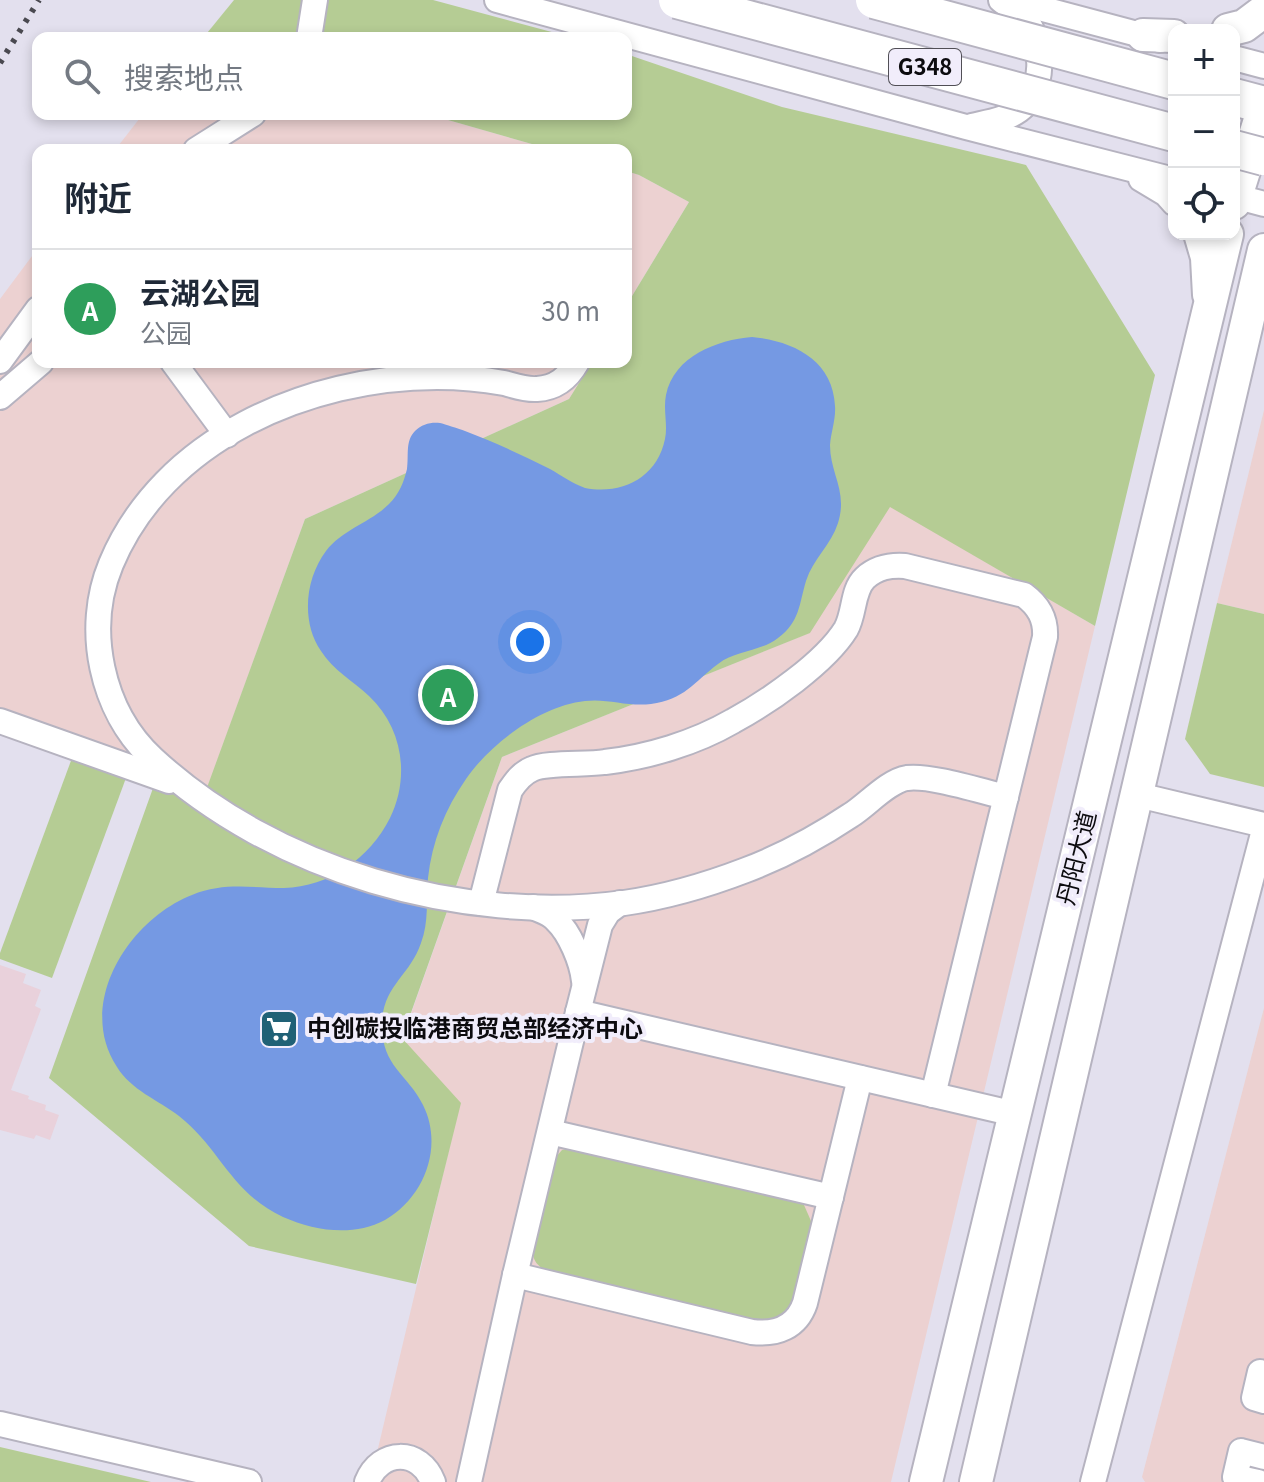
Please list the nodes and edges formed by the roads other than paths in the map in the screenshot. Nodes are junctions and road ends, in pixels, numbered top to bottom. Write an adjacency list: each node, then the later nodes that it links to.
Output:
1 (315, 0): 9 (street)
2 (497, 0): 10 (street)
3 (677, 0): 20 (highway, G348, bridge)
4 (874, 0): 15 (highway, G348, bridge)
5 (1001, 0): 19 (street)
6 (1009, 0): 12 (street)
7 (1264, 11): 8 (main road)
8 (1240, 27)
9 (310, 32)
10 (615, 32)
11 (632, 37): 19 (street)
12 (1164, 38)
13 (1240, 60): 14 (street)
14 (1264, 66)
15 (1168, 79)
16 (1240, 99): 17 (highway)
17 (1264, 106): 27 (main road)
18 (244, 120): 21 (street)
19 (966, 127): 24 (street)
20 (1168, 131)
21 (206, 144)
22 (1240, 151): 23 (highway, bridge)
23 (1264, 157)
24 (1114, 164): 25 (street); 26 (street)
25 (1168, 178)
26 (1168, 196)
27 (1242, 200)
28 (1198, 240): 33 (street)
29 (1226, 240): 33 (main road, 丹阳大道)
30 (1264, 250): 34 (main road, 丹阳大道)
31 (1264, 293): 34 (street)
32 (32, 317): 35 (street)
33 (1206, 321): 46 (main road, 丹阳大道)
34 (1246, 326): 43 (main road, 丹阳大道)
35 (0, 361)
36 (33, 368): 39 (street)
37 (177, 368): 40 (street)
38 (573, 368): 40 (street)
39 (2, 390)
40 (227, 435): 42 (street)
41 (0, 721): 42 (street)
42 (187, 787): 48 (street)
43 (1138, 795): 45 (street); 47 (main road, 丹阳大道)
44 (1006, 797): 48 (street); 49 (street); 54 (street)
45 (1264, 828): 71 (street)
46 (1075, 863): 47 (main road); 55 (main road, 丹阳大道)
47 (1119, 874): 59 (main road, 丹阳大道)
48 (481, 903): 50 (street)
49 (620, 903): 50 (street); 51 (street)
50 (530, 906): 51 (street)
51 (585, 984): 52 (street)
52 (578, 1012): 53 (street); 56 (street)
53 (860, 1078): 54 (street); 57 (street)
54 (933, 1095): 55 (street)
55 (1015, 1114): 58 (main road, 丹阳大道)
56 (550, 1132): 57 (street); 60 (street)
57 (831, 1197): 60 (street)
58 (984, 1241): 59 (main road); 69 (main road, 丹阳大道)
59 (1030, 1252): 70 (main road, 丹阳大道)
60 (515, 1275): 68 (street)
61 (1264, 1373): 62 (street)
62 (1264, 1401)
63 (0, 1424): 65 (street)
64 (1264, 1457): 72 (street)
65 (249, 1482)
66 (367, 1482): 67 (street)
67 (433, 1482)
68 (469, 1482)
69 (926, 1482)
70 (976, 1482)
71 (1093, 1482)
72 (1258, 1482)

